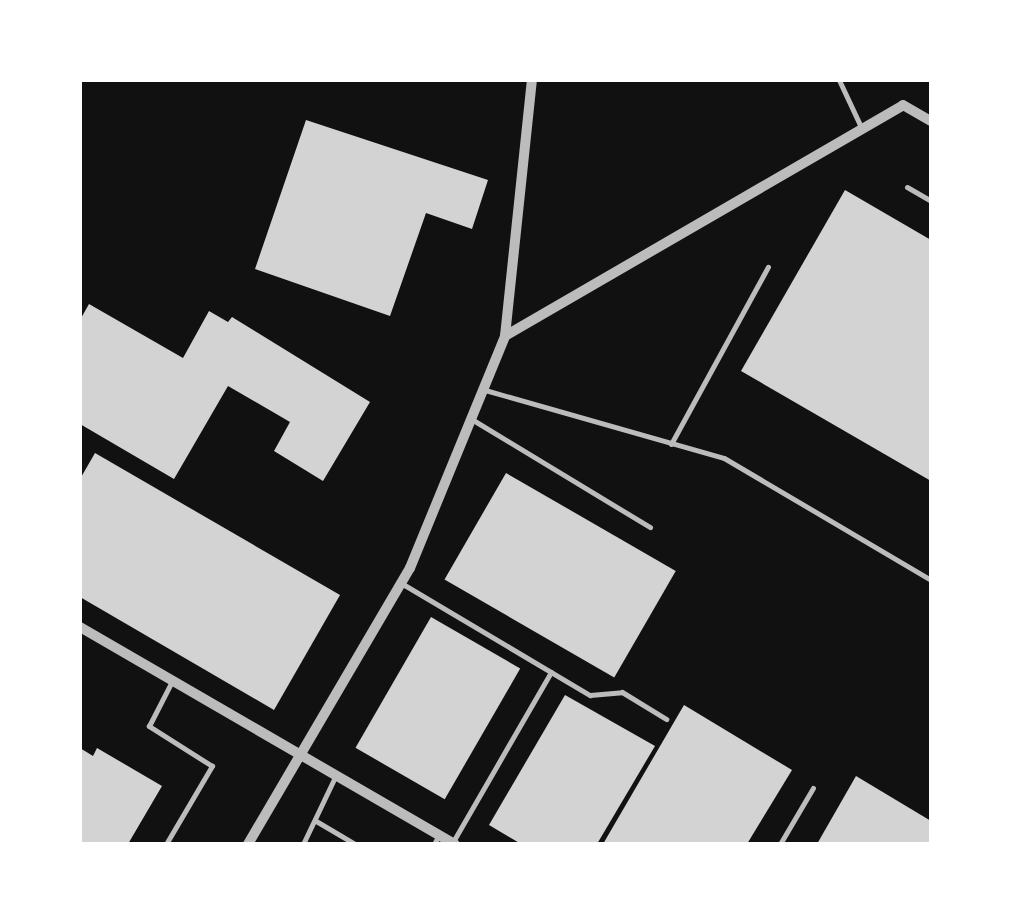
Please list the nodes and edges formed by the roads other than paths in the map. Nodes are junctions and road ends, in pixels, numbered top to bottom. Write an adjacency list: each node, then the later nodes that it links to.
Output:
1 (532, 80): 8 (street)
2 (838, 80): 4 (lane)
3 (931, 121): 4 (street)
4 (862, 129): 8 (street)
5 (907, 187): 6 (lane)
6 (931, 200)
7 (768, 267): 11 (lane)
8 (505, 336): 9 (street)
9 (482, 389): 10 (street); 11 (lane)
10 (470, 418): 12 (lane); 14 (street)
11 (671, 444): 13 (lane)
12 (650, 528)
13 (931, 580)
14 (402, 583): 16 (lane); 19 (street)
15 (80, 627): 17 (street)
16 (551, 672): 18 (lane); 24 (lane)
17 (172, 680): 19 (street); 25 (lane)
18 (666, 719)
19 (300, 753): 20 (street); 26 (street)
20 (336, 774): 22 (lane); 23 (street)
21 (813, 788): 29 (lane)
22 (316, 821): 27 (lane); 28 (lane)
23 (436, 840): 24 (street)
24 (454, 843)
25 (166, 844)
26 (248, 844)
27 (303, 844)
28 (355, 844)
29 (780, 844)

